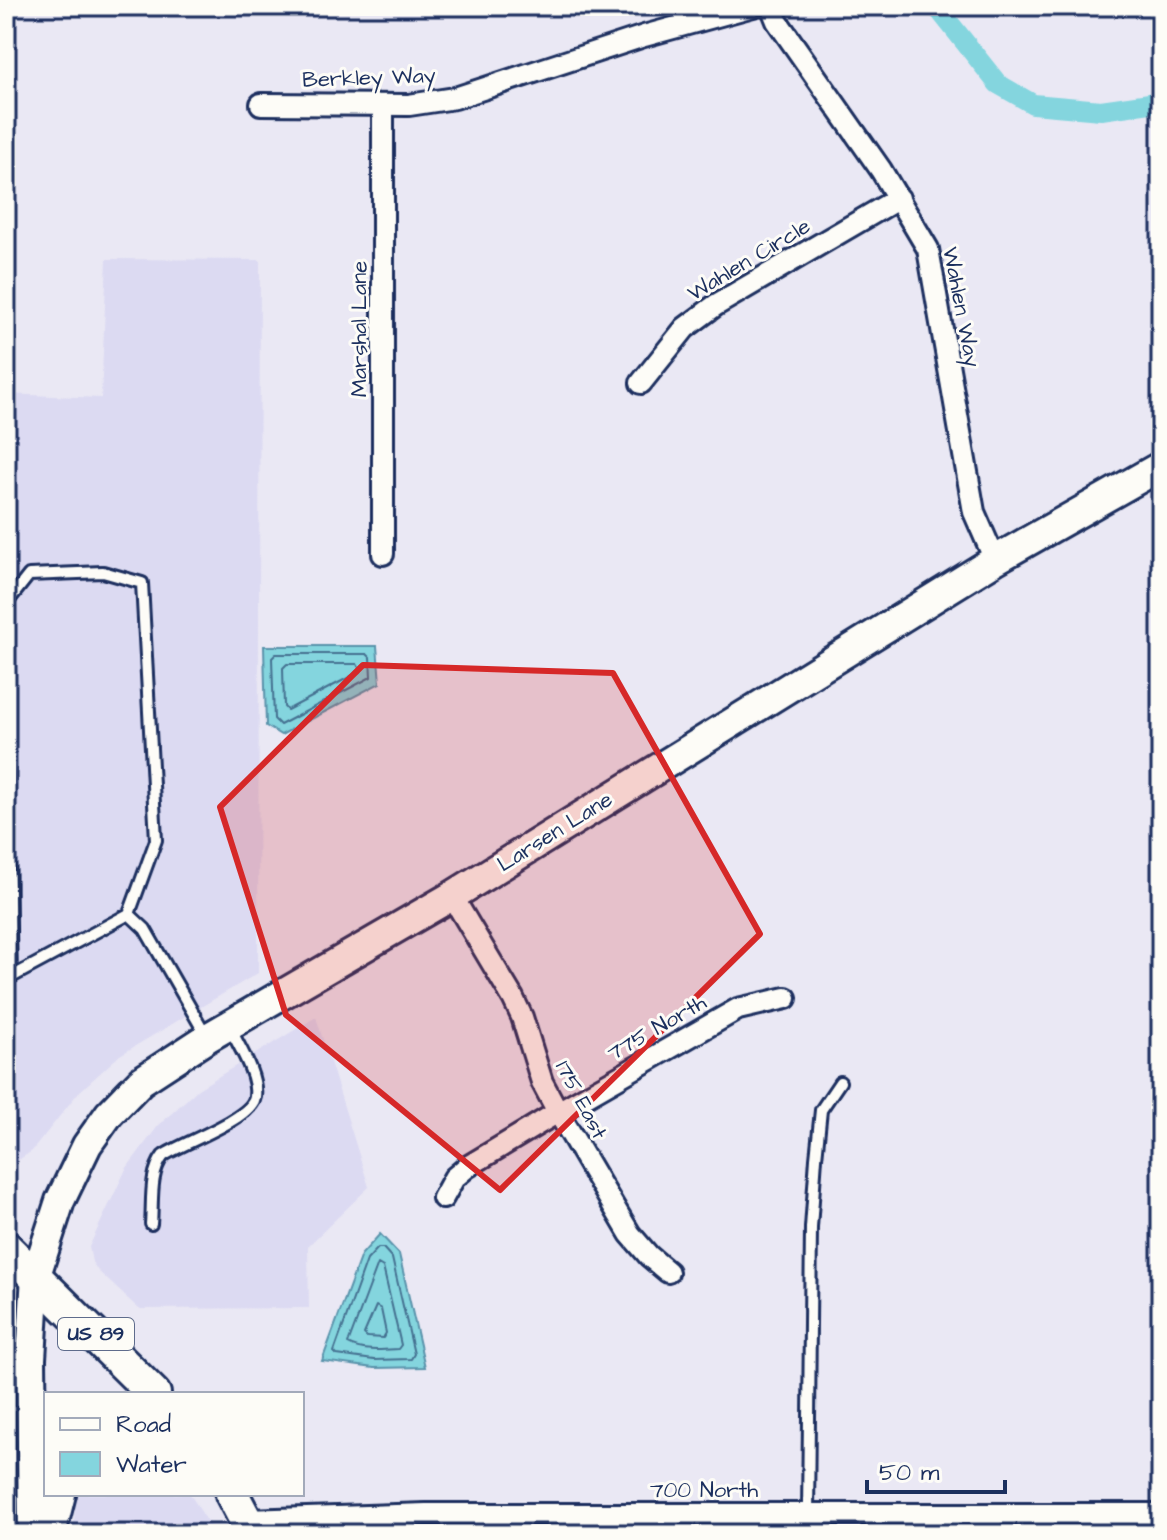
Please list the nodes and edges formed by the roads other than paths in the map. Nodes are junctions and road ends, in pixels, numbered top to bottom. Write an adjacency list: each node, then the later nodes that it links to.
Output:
1 (753, 6): 4 (street, Berkley Way)
2 (771, 6): 5 (street, Wahlen Way)
3 (261, 104): 4 (street, Berkley Way)
4 (383, 105): 8 (street, Marshal Lane)
5 (899, 198): 6 (street, Wahlen Circle); 9 (street, Wahlen Way)
6 (641, 383)
7 (1161, 466): 9 (main road, Larsen Lane)
8 (383, 554)
9 (995, 560): 12 (main road, Larsen Lane)
10 (6, 604): 13 (lane)
11 (6, 759): 14 (lane)
12 (452, 896): 16 (main road, Larsen Lane); 18 (street, 175 East)
13 (129, 914): 14 (lane); 16 (lane)
14 (8, 978)
15 (786, 998): 18 (street, 775 North)
16 (218, 1032): 20 (lane); 23 (main road, Larsen Lane)
17 (840, 1082): 26 (lane)
18 (558, 1112): 19 (street, 775 North); 22 (street, 175 East)
19 (443, 1198)
20 (151, 1224)
21 (6, 1248): 23 (main road, US 89)
22 (668, 1272)
23 (36, 1275): 24 (main road, US 89); 29 (main road, Larsen Lane)
24 (152, 1392)
25 (60, 1496): 30 (main road)
26 (808, 1514): 27 (street, 700 North); 28 (street, 700 North)
27 (1161, 1514)
28 (244, 1516)
29 (33, 1534)
30 (51, 1534)

